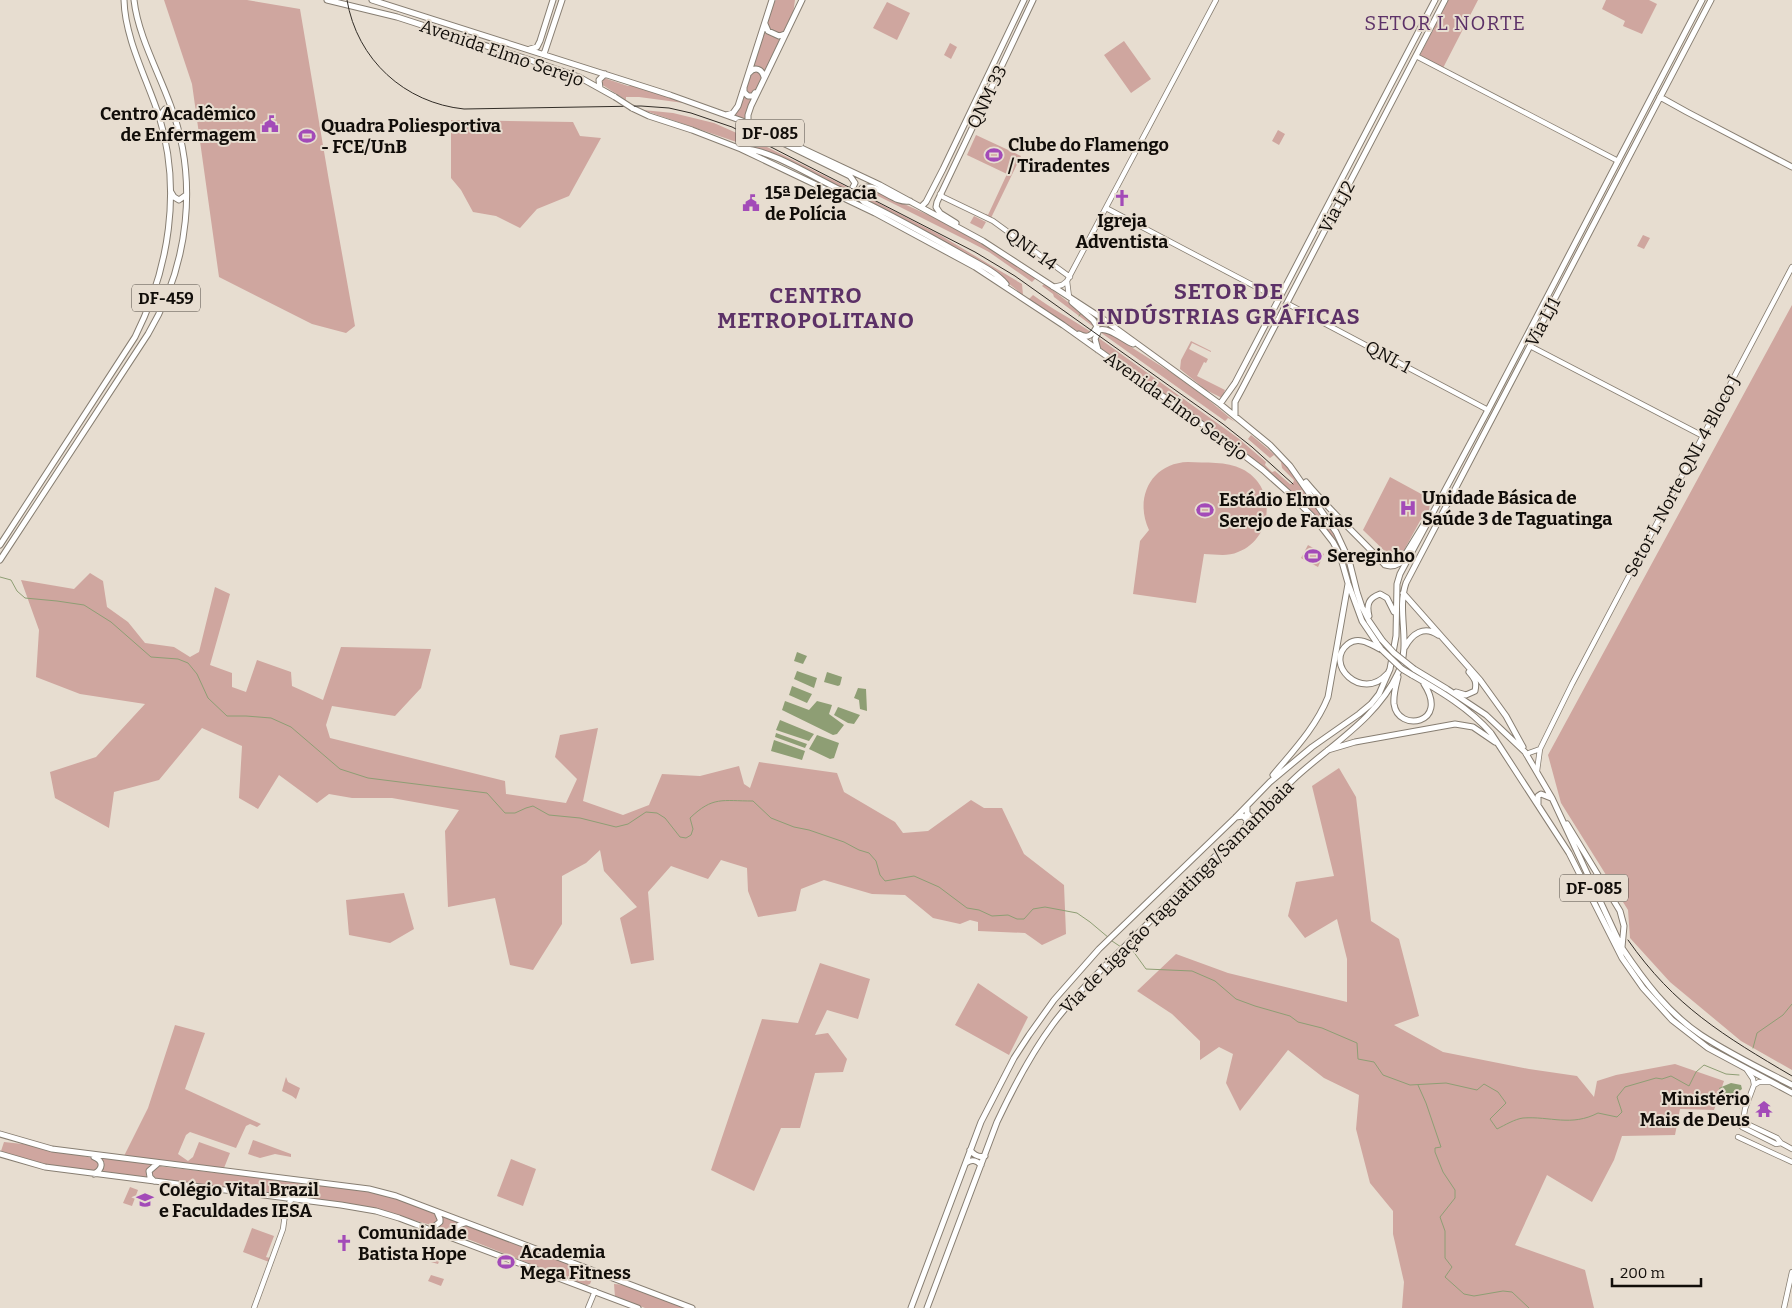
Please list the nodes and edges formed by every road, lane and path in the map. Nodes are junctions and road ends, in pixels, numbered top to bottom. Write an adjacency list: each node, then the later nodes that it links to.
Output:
1 (124, 0): 46 (main road, DF-459)
2 (134, 0): 43 (main road, DF-459)
3 (327, 0): 24 (main road, Avenida Elmo Serejo / DF-085)
4 (372, 0): 17 (main road, Avenida Elmo Serejo / DF-085)
5 (382, 0): 17 (main road, Avenida Elmo Serejo)
6 (553, 0): 27 (main road)
7 (561, 0): 29 (main road)
8 (772, 0): 20 (main road)
9 (802, 0): 25 (main road)
10 (1024, 0): 22 (main road)
11 (1033, 0): 28 (main road, QNM 33)
12 (1216, 0): 64 (street)
13 (1436, 0): 15 (main road); 40 (main road, Via LJ2)
14 (1703, 0): 16 (main road); 18 (main road, Via LJ1)
15 (1444, 2): 30 (main road, Via LJ2)
16 (1710, 2): 19 (main road, Via LJ1)
17 (398, 7): 21 (main road, Avenida Elmo Serejo / DF-085)
18 (1699, 7): 19 (main road); 49 (main road, Via LJ1)
19 (1704, 12): 39 (main road, Via LJ1)
20 (764, 23): 25 (main road); 32 (main road)
21 (449, 24): 23 (main road, Avenida Elmo Serejo / DF-085); 24 (main road)
22 (1012, 24): 28 (main road); 37 (main road)
23 (457, 26): 26 (main road); 27 (main road, Avenida Elmo Serejo / DF-085)
24 (447, 33): 26 (main road, Avenida Elmo Serejo / DF-085)
25 (785, 34): 34 (main road)
26 (453, 35): 31 (main road, Avenida Elmo Serejo / DF-085)
27 (529, 49): 29 (main road, Avenida Elmo Serejo / DF-085)
28 (1010, 49): 45 (main road, QNM 33)
29 (544, 54): 31 (main road); 33 (main road, Avenida Elmo Serejo / DF-085)
30 (1416, 56): 42 (main road, Via LJ2); 56 (street)
31 (527, 59): 36 (main road, Avenida Elmo Serejo / DF-085)
32 (749, 72): 34 (main road); 35 (main road)
33 (606, 74): 36 (main road); 44 (main road, Avenida Elmo Serejo / DF-085)
34 (764, 77): 38 (main road)
35 (744, 87): 38 (main road); 44 (main road)
36 (600, 88): 55 (main road, Avenida Elmo Serejo / DF-085, bridge)
37 (981, 88): 45 (main road); 47 (main road)
38 (758, 91): 48 (main road)
39 (1660, 97): 50 (main road, Via LJ1); 57 (main road)
40 (1382, 104): 41 (main road, Via LJ2); 42 (main road)
41 (1379, 110): 42 (main road); 66 (main road, Via LJ2)
42 (1388, 111): 67 (main road, Via LJ2)
43 (174, 112): 46 (main road); 60 (main road, DF-459)
44 (726, 115): 48 (main road, Avenida Elmo Serejo / DF-085)
45 (978, 115): 54 (main road, QNM 33)
46 (159, 117): 59 (main road, DF-459)
47 (966, 119): 54 (main road); 58 (main road)
48 (748, 123): 51 (main road, Avenida Elmo Serejo / DF-085)
49 (1636, 128): 50 (main road); 52 (main road, Via LJ1)
50 (1642, 132): 53 (main road, Via LJ1)
51 (771, 134): 55 (main road); 62 (main road, Avenida Elmo Serejo / DF-085)
52 (1632, 135): 53 (main road); 56 (main road, Via LJ1)
53 (1638, 139): 81 (main road, Via LJ1)
54 (965, 143): 61 (main road, QNM 33)
55 (741, 149): 73 (main road, Avenida Elmo Serejo / DF-085)
56 (1618, 161): 84 (main road, Via LJ1)
57 (1792, 167)
58 (942, 169): 61 (main road); 63 (main road)
59 (171, 191): 60 (main road); 97 (main road, DF-459)
60 (186, 194): 98 (main road, DF-459)
61 (940, 194): 65 (main road); 71 (street, QNL 14)
62 (911, 201): 63 (main road, Avenida Elmo Serejo / DF-085); 73 (main road)
63 (921, 207): 65 (main road, Avenida Elmo Serejo / DF-085)
64 (1106, 208): 71 (street); 76 (street)
65 (961, 229): 72 (main road, Avenida Elmo Serejo / DF-085)
66 (1310, 240): 67 (main road); 68 (main road, Via LJ2)
67 (1317, 244): 69 (main road, Via LJ2)
68 (1306, 248): 69 (main road); 76 (main road, Via LJ2)
69 (1313, 252): 77 (main road, Via LJ2)
70 (1792, 267): 91 (street, Setor L Norte QNL 4 Bloco J)
71 (1068, 279): 72 (street); 75 (street)
72 (1053, 287): 74 (main road, Avenida Elmo Serejo / DF-085)
73 (1008, 288): 79 (main road, Avenida Elmo Serejo / DF-085)
74 (1063, 293): 75 (main road, Avenida Elmo Serejo / DF-085); 79 (main road)
75 (1069, 297): 83 (main road, Avenida Elmo Serejo / DF-085)
76 (1279, 299): 78 (main road, Via LJ2)
77 (1288, 304): 80 (main road, Via LJ2); 89 (street, QNL 1)
78 (1267, 322): 80 (main road); 88 (main road, Via LJ2)
79 (1064, 325): 82 (main road, Avenida Elmo Serejo / DF-085)
80 (1273, 330): 90 (main road, Via LJ2)
81 (1530, 346): 85 (main road, Via LJ1); 91 (street)
82 (1098, 350): 83 (main road); 99 (main road, Avenida Elmo Serejo / DF-085)
83 (1145, 350): 88 (main road, Avenida Elmo Serejo / DF-085)
84 (1506, 376): 85 (main road); 86 (main road, Via LJ1)
85 (1512, 380): 87 (main road, Via LJ1)
86 (1502, 384): 87 (main road); 89 (main road, Via LJ1)
87 (1508, 388): 94 (main road, Via LJ1)
88 (1220, 404): 90 (main road, Avenida Elmo Serejo / DF-085)
89 (1488, 410): 93 (main road, Via LJ1)
90 (1235, 416): 92 (main road, Avenida Elmo Serejo / DF-085)
91 (1702, 436): 110 (street, Setor L Norte QNL 4 Bloco J)
92 (1290, 466): 93 (main road); 102 (main road, Avenida Elmo Serejo / DF-085)
93 (1430, 519): 94 (main road); 95 (main road, Via LJ1)
94 (1437, 522): 96 (main road, Via LJ1)
95 (1417, 541): 96 (main road); 101 (main road, Via LJ1)
96 (1425, 544): 100 (main road, Via LJ1)
97 (0, 545)
98 (0, 560)
99 (1348, 583): 103 (main road, Avenida Elmo Serejo / DF-085); 114 (main road)
100 (1403, 592): 104 (main road, Via LJ1); 112 (main road)
101 (1395, 615): 102 (main road); 105 (main road, Via de Ligação Taguatinga/Samambaia)
102 (1370, 621): 108 (main road, Avenida Elmo Serejo / DF-085, bridge)
103 (1381, 649): 105 (main road); 107 (main road, Avenida Elmo Serejo / DF-085, bridge)
104 (1404, 650): 106 (main road, Via de Ligação Taguatinga/Samambaia); 108 (main road)
105 (1390, 669): 114 (main road, Via de Ligação Taguatinga/Samambaia)
106 (1400, 670): 107 (main road); 111 (main road, Via de Ligação Taguatinga/Samambaia)
107 (1422, 681): 109 (main road, Avenida Elmo Serejo / DF-085)
108 (1447, 688): 112 (main road, Avenida Elmo Serejo / DF-085)
109 (1500, 746): 111 (main road); 117 (main road, Avenida Elmo Serejo / DF-085)
110 (1540, 750): 112 (street); 113 (street, Setor L Norte QNL 4 Bloco J)
111 (1326, 751): 118 (main road, Via de Ligação Taguatinga/Samambaia)
112 (1526, 753): 113 (main road, Avenida Elmo Serejo / DF-085)
113 (1537, 772): 115 (main road, Avenida Elmo Serejo / DF-085)
114 (1270, 782): 116 (main road, Via de Ligação Taguatinga/Samambaia)
115 (1552, 799): 117 (main road); 121 (main road, Avenida Elmo Serejo / DF-085); 121 (main road)
116 (1247, 806): 118 (main road); 119 (main road, Via de Ligação Taguatinga/Samambaia)
117 (1538, 806): 122 (main road, Avenida Elmo Serejo / DF-085)
118 (1257, 816): 120 (main road, Via de Ligação Taguatinga/Samambaia)
119 (1236, 817): 120 (main road); 130 (main road, Via de Ligação Taguatinga/Samambaia)
120 (1246, 826): 133 (main road, Via de Ligação Taguatinga/Samambaia)
121 (1622, 948): 125 (main road, Avenida Elmo Serejo / DF-085)
122 (1747, 1070): 123 (main road, Avenida Elmo Serejo / DF-085); 124 (street)
123 (1770, 1082): 124 (street); 126 (main road, Avenida Elmo Serejo / DF-085)
124 (1754, 1085): 129 (street)
125 (1792, 1085)
126 (1792, 1093)
127 (0, 1134): 132 (main road)
128 (1738, 1137): 134 (street)
129 (1792, 1149)
130 (970, 1150): 133 (main road); 136 (main road, Via de Ligação Taguatinga/Samambaia)
131 (0, 1154): 138 (main road)
132 (92, 1155): 135 (main road); 138 (main road)
133 (984, 1156): 137 (main road, Via de Ligação Taguatinga/Samambaia)
134 (1792, 1162)
135 (158, 1163): 139 (main road); 143 (main road)
136 (966, 1163): 137 (main road); 153 (main road, Via de Ligação Taguatinga/Samambaia)
137 (981, 1166): 154 (main road, Via de Ligação Taguatinga/Samambaia)
138 (94, 1174): 139 (main road)
139 (156, 1182): 140 (main road)
140 (282, 1198): 141 (main road); 142 (street)
141 (292, 1199): 142 (street); 145 (main road)
142 (286, 1207): 149 (street)
143 (437, 1212): 144 (main road); 145 (main road)
144 (466, 1222): 146 (main road); 152 (main road)
145 (430, 1230): 146 (main road)
146 (458, 1240): 148 (main road)
147 (1792, 1272): 155 (street)
148 (594, 1291): 150 (street); 151 (main road)
149 (254, 1308)
150 (588, 1308)
151 (638, 1308)
152 (692, 1308)
153 (911, 1308)
154 (927, 1308)
155 (1784, 1308)

